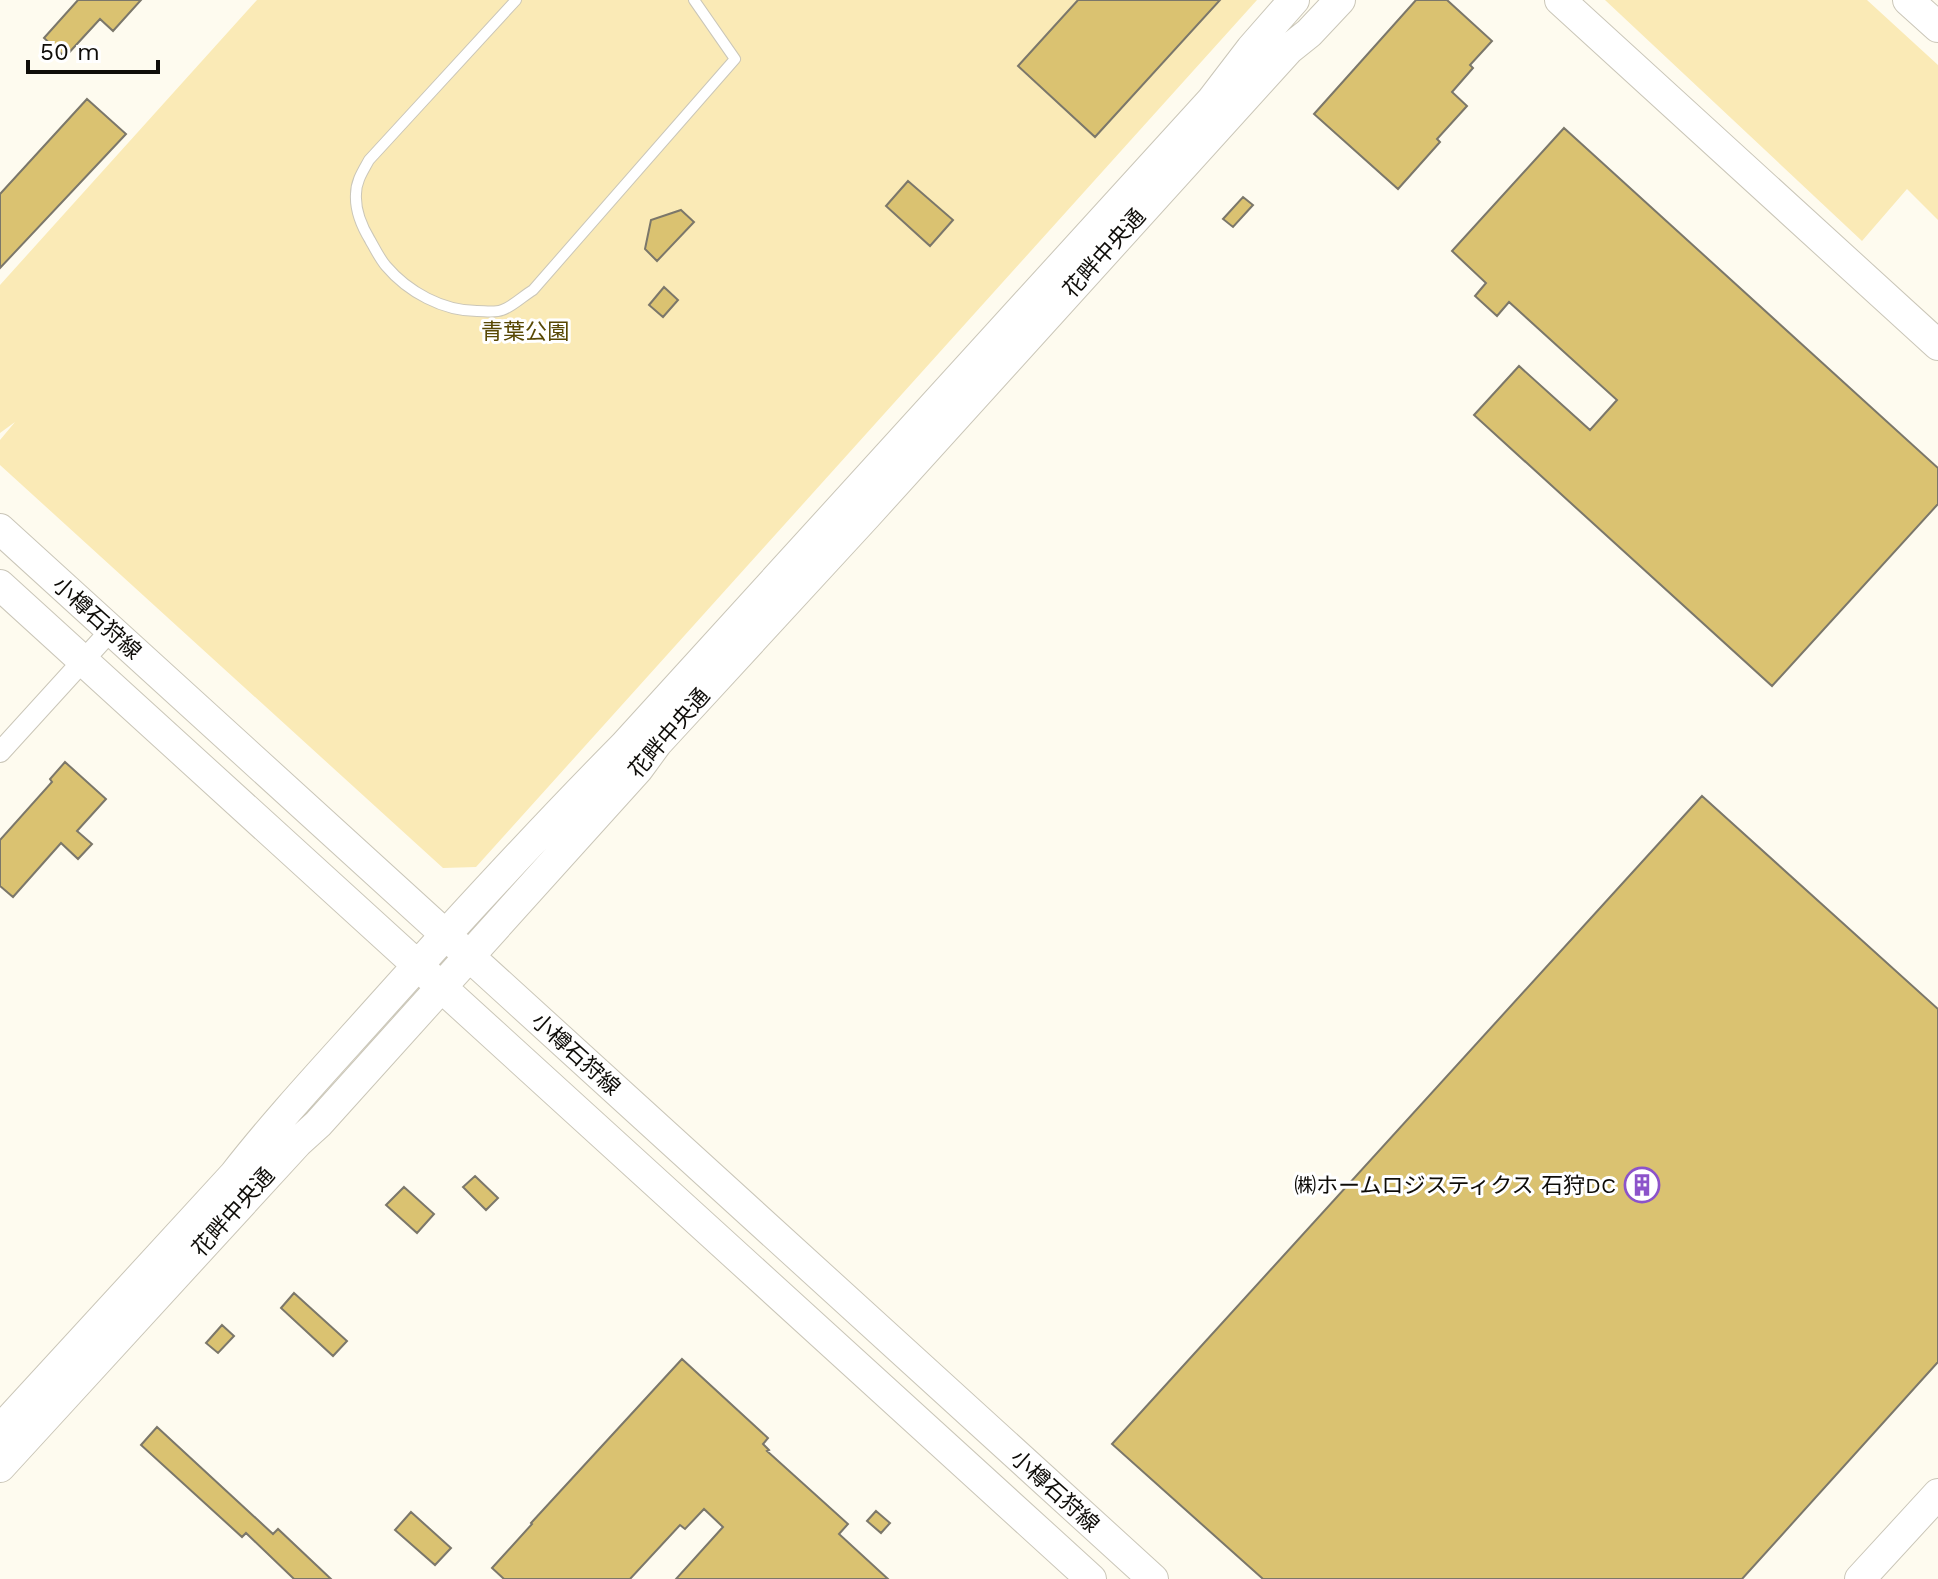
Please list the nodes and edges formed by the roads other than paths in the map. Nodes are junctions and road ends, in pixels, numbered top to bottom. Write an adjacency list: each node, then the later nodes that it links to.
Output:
1 (516, 0): 2 (lane)
2 (694, 0)
3 (1294, 0): 14 (street, 花畔中央通)
4 (1340, 0): 15 (street, 花畔中央通)
5 (1560, 0): 8 (street)
6 (1908, 0): 7 (street)
7 (1938, 27)
8 (1938, 345)
9 (0, 529): 11 (street, 小樽石狩線)
10 (0, 585): 12 (street, 小樽石狩線)
11 (111, 630): 12 (street); 14 (street, 小樽石狩線)
12 (83, 661): 13 (street); 16 (street, 小樽石狩線)
13 (0, 752)
14 (445, 935): 15 (street, 小樽石狩線); 16 (street, 花畔中央通)
15 (469, 956): 17 (street, 花畔中央通); 22 (street, 小樽石狩線)
16 (418, 965): 17 (street, 小樽石狩線); 18 (street, 花畔中央通)
17 (441, 987): 19 (street, 花畔中央通); 21 (street, 小樽石狩線)
18 (0, 1430)
19 (0, 1467)
20 (1938, 1494): 23 (street)
21 (1091, 1579)
22 (1153, 1579)
23 (1860, 1579)

